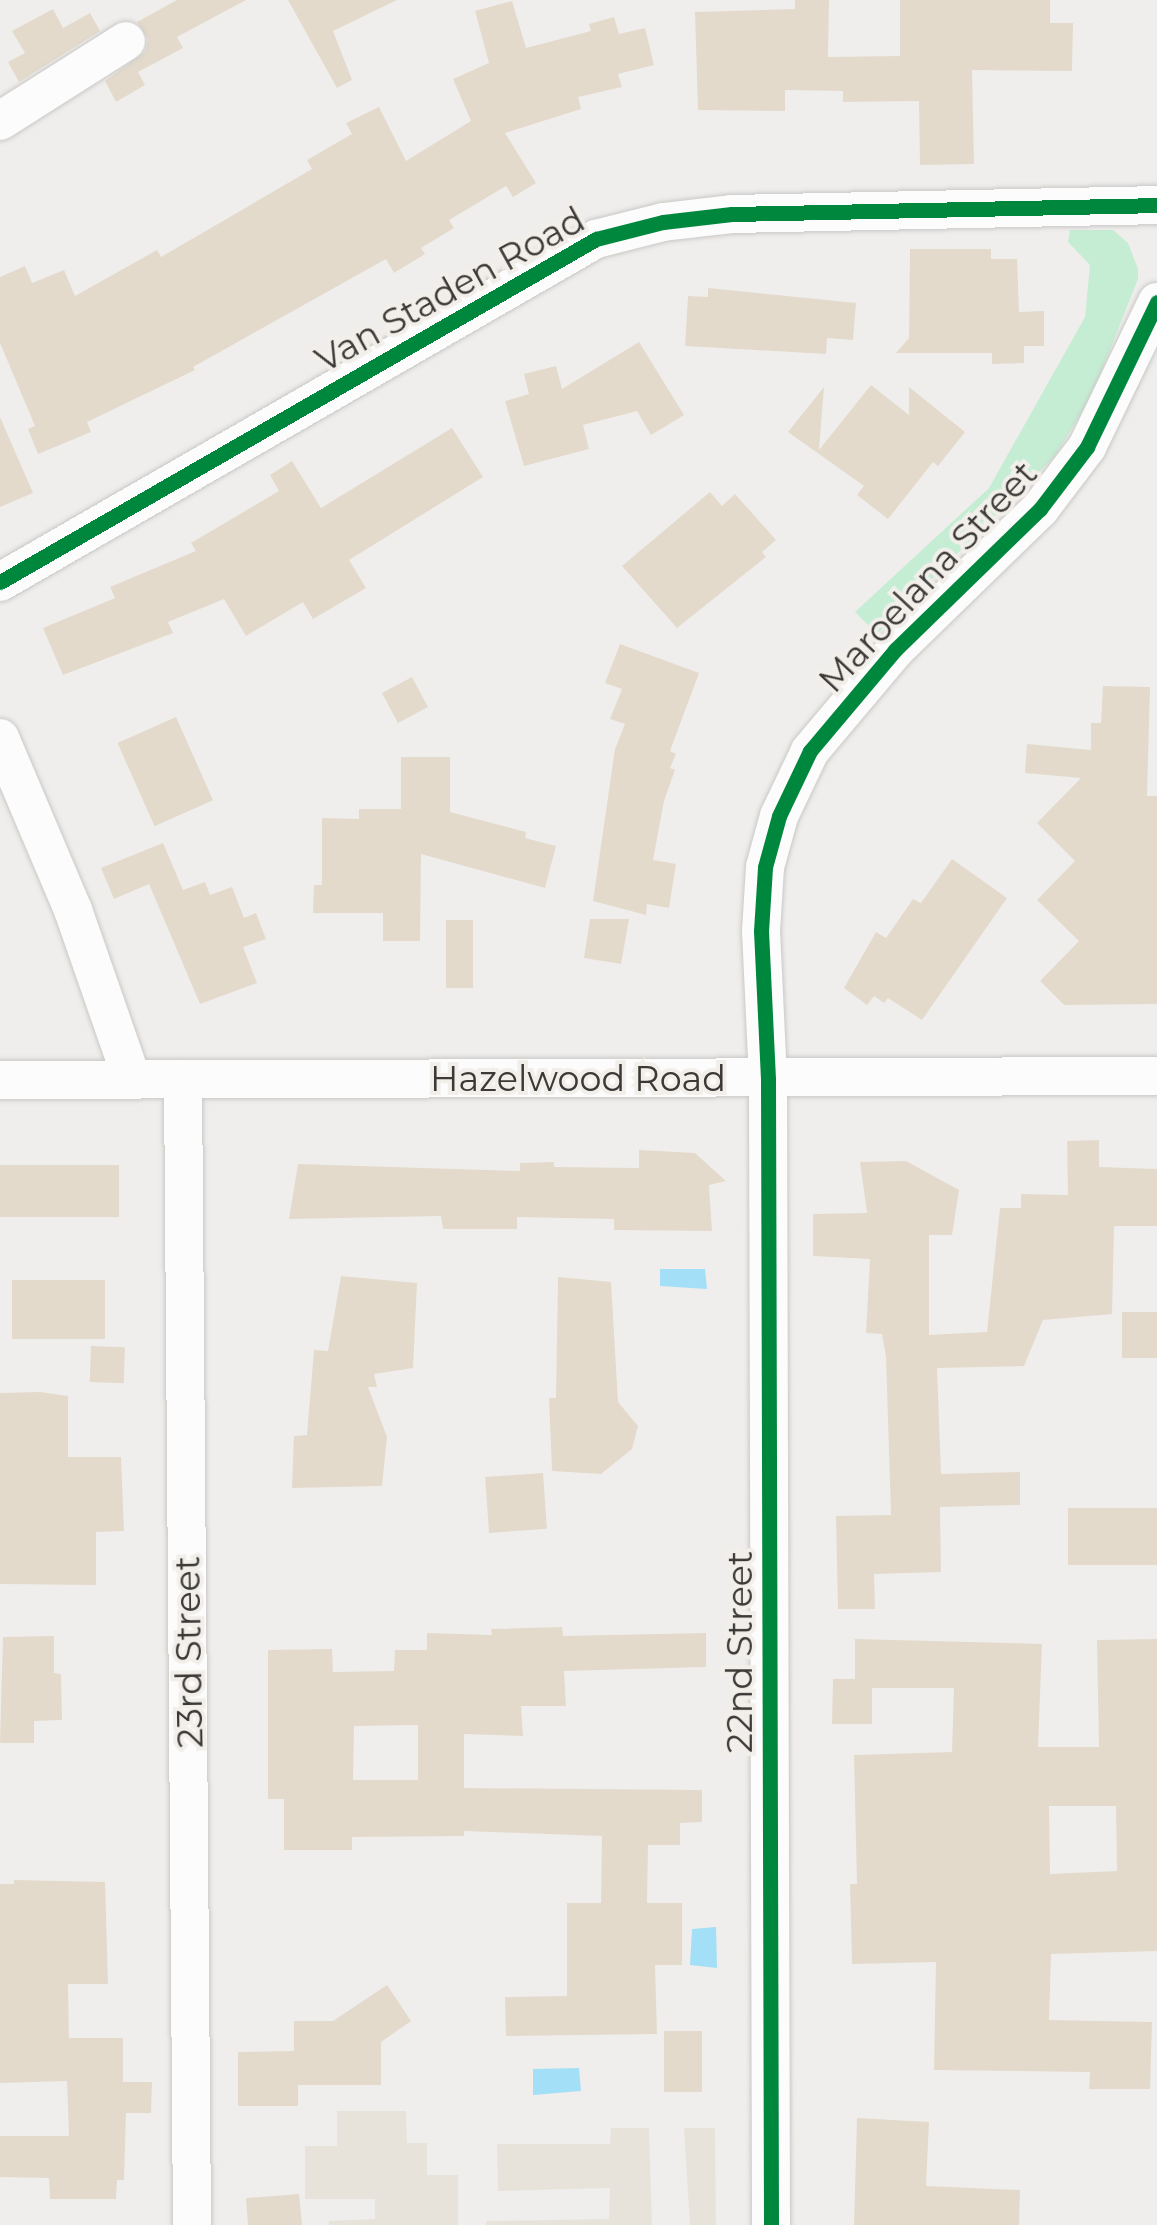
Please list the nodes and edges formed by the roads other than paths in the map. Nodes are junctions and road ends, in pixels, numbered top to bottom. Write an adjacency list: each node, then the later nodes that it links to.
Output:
1 (126, 42): 2 (street)
2 (0, 121)
3 (1157, 206): 5 (street, Van Staden Road)
4 (1157, 302): 9 (street, Maroelana Street)
5 (0, 582)
6 (0, 738): 8 (street)
7 (1157, 1076): 9 (street, Hazelwood Road)
8 (132, 1078): 10 (street, Hazelwood Road); 11 (street, Hazelwood Road)
9 (768, 1079): 11 (street, Hazelwood Road); 13 (street, 22nd Street)
10 (0, 1080)
11 (183, 1080): 12 (street, 23rd Street)
12 (192, 2225)
13 (772, 2225)

